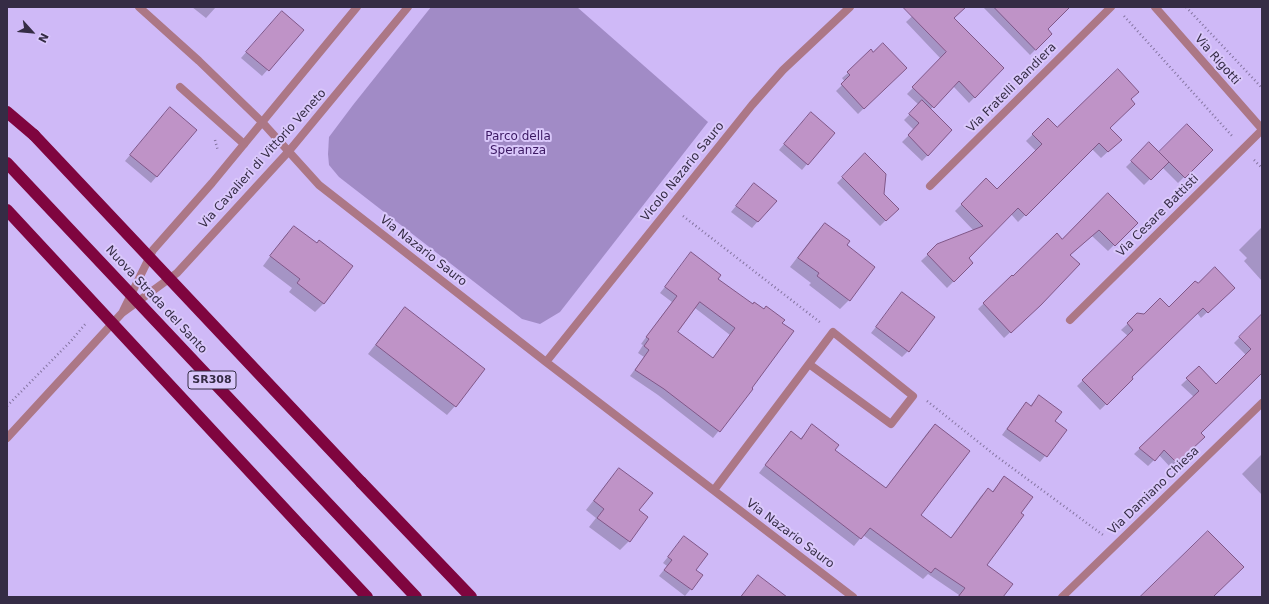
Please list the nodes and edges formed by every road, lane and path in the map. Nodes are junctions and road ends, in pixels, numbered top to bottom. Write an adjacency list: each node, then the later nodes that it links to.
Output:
1 (139, 7): 13 (street, Via Nazario Sauro)
2 (357, 7): 13 (street, Via Cavalieri di Vittorio Veneto)
3 (408, 7): 17 (street, Via Cavalieri di Vittorio Veneto)
4 (850, 7): 22 (street, Vicolo Nazario Sauro)
5 (1111, 7): 21 (street, Via Fratelli Bandiera)
6 (1155, 7): 14 (street, Via Rigotti)
7 (1186, 7): 10 (path)
8 (1121, 13): 16 (path)
9 (180, 87): 12 (street)
10 (1262, 88)
11 (7, 112): 36 (highway, bridge)
12 (213, 115): 15 (street); 18 (path)
13 (262, 122): 15 (street, Via Cavalieri di Vittorio Veneto); 17 (street, Via Nazario Sauro)
14 (1262, 130): 16 (street, Via Cesare Battisti)
15 (244, 144): 24 (street, Via Cavalieri di Vittorio Veneto)
16 (1243, 148): 20 (path); 25 (street, Via Cesare Battisti)
17 (288, 151): 24 (street, Via Cavalieri di Vittorio Veneto); 27 (street, Via Nazario Sauro)
18 (216, 158)
19 (7, 163): 35 (highway, Nuova Strada del Santo / SR308, bridge)
20 (1262, 168)
21 (930, 186)
22 (670, 206): 26 (path); 27 (street, Vicolo Nazario Sauro)
23 (7, 210): 34 (highway, bridge)
24 (122, 313): 31 (street, Via Cavalieri di Vittorio Veneto)
25 (1070, 320)
26 (833, 332): 28 (street); 29 (street)
27 (546, 362): 32 (street, Via Nazario Sauro)
28 (809, 364): 29 (street); 32 (street)
29 (913, 396): 33 (path)
30 (1262, 403): 33 (street, Via Damiano Chiesa)
31 (7, 438)
32 (714, 490): 37 (street, Via Nazario Sauro)
33 (1117, 544): 38 (street, Via Damiano Chiesa)
34 (367, 597)
35 (416, 597)
36 (471, 597)
37 (853, 597)
38 (1062, 597)

